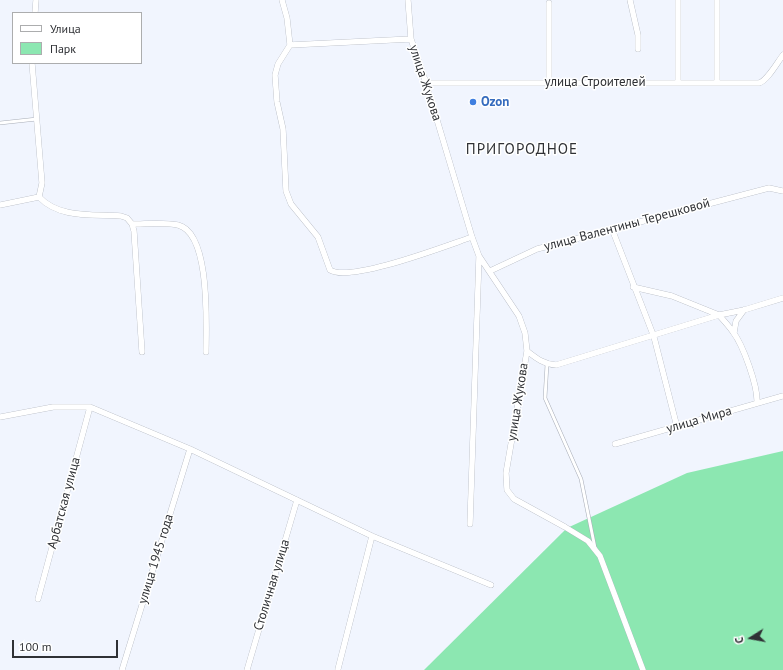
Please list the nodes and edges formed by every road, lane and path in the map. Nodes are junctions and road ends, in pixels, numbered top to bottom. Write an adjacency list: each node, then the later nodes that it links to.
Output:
1 (36, 0): 8 (street)
2 (282, 0): 10 (street)
3 (408, 0): 9 (street, улица Жукова)
4 (630, 0): 11 (street)
5 (678, 0): 14 (street)
6 (717, 0): 15 (street)
7 (549, 3): 17 (street)
8 (35, 12)
9 (411, 39): 10 (street); 16 (street, улица Жукова)
10 (290, 44): 25 (street)
11 (638, 49)
12 (783, 55): 15 (street, улица Строителей)
13 (32, 64): 18 (street)
14 (678, 82): 15 (street, улица Строителей); 17 (street, улица Строителей)
15 (717, 82)
16 (426, 83): 17 (street, улица Строителей); 25 (street, улица Жукова)
17 (549, 83)
18 (37, 119): 19 (lane); 21 (street)
19 (0, 124)
20 (783, 191): 24 (street, улица Валентины Терешковой)
21 (39, 198): 22 (street); 23 (street)
22 (0, 205)
23 (132, 224): 35 (street); 36 (street)
24 (612, 229): 27 (street, улица Валентины Терешковой); 28 (street)
25 (472, 237): 26 (street, улица Жукова)
26 (479, 256): 27 (street, улица Жукова); 46 (street, улица Жукова)
27 (490, 272): 34 (street, улица Жукова)
28 (633, 287): 31 (street); 33 (street)
29 (783, 298): 30 (street)
30 (744, 310): 31 (street); 32 (street)
31 (719, 315): 32 (street); 33 (street)
32 (734, 333): 39 (street)
33 (654, 336): 37 (street); 42 (street)
34 (527, 351): 37 (street); 48 (street, улица Жукова)
35 (142, 352)
36 (206, 352)
37 (547, 364): 48 (lane)
38 (783, 396): 39 (street, улица Мира)
39 (756, 403): 42 (street, улица Мира)
40 (90, 407): 41 (street); 44 (street); 50 (street, Арбатская улица)
41 (0, 417)
42 (677, 427): 43 (street, улица Мира)
43 (615, 444)
44 (190, 449): 45 (street); 51 (street, улица 1945 года)
45 (297, 500): 47 (street); 52 (street, Столичная улица)
46 (470, 524)
47 (372, 536): 49 (street); 53 (street)
48 (595, 548): 54 (street)
49 (491, 585)
50 (38, 599)
51 (122, 670)
52 (247, 670)
53 (338, 670)
54 (643, 670)

